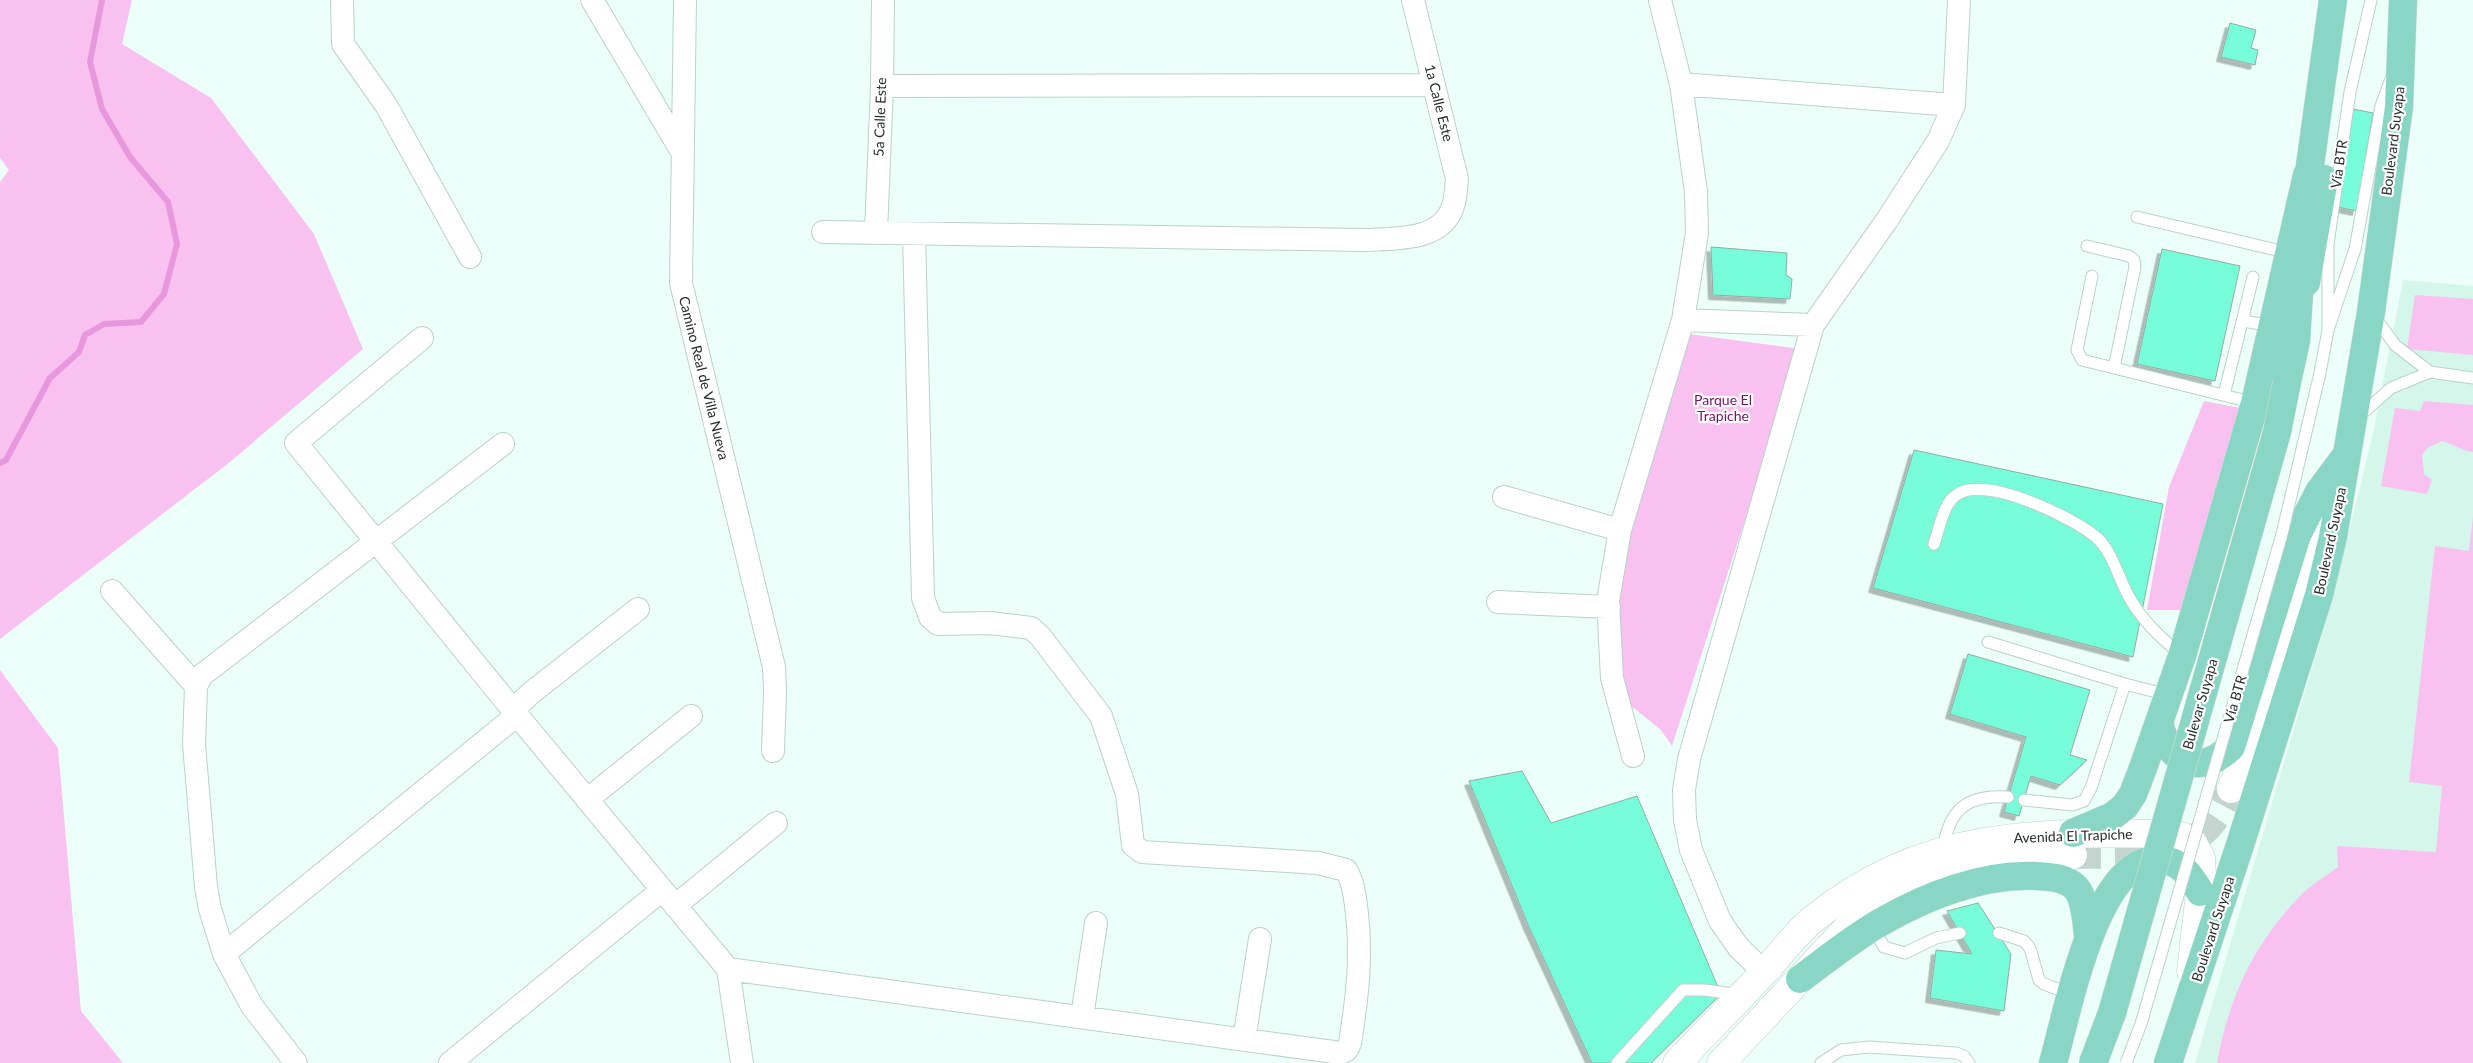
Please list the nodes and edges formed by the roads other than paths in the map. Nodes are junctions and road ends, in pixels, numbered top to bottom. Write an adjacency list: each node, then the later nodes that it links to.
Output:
1 (342, 0): 25 (street)
2 (592, 0): 17 (street)
3 (685, 0): 17 (street, Camino Real de Villa Nueva)
4 (883, 0): 15 (street, 5a Calle Este)
5 (1413, 0): 13 (street, 1a Calle Este)
6 (1660, 0): 14 (street)
7 (1959, 0): 16 (street)
8 (2333, 0): 18 (main road)
9 (2352, 0): 35 (main road)
10 (2370, 0): 33 (lane, Vía BTR)
11 (2414, 0): 12 (main road, Boulevard Suyapa)
12 (2403, 26): 28 (main road, Boulevard Suyapa); 33 (lane, Vía BTR)
13 (1434, 84): 15 (street); 22 (street, 1a Calle Este)
14 (1681, 84): 16 (street); 29 (street)
15 (882, 86): 21 (street, 5a Calle Este)
16 (1954, 105): 31 (street)
17 (682, 152): 61 (street, Camino Real de Villa Nueva)
18 (2307, 176): 24 (main road); 35 (main road)
19 (2137, 217): 24 (lane)
20 (823, 232): 21 (street)
21 (876, 233): 22 (street)
22 (914, 234): 86 (street)
23 (2087, 246): 36 (lane)
24 (2289, 254): 32 (main road)
25 (470, 257)
26 (2092, 276): 36 (lane)
27 (2252, 277): 30 (lane)
28 (2371, 312): 37 (lane); 41 (main road, Boulevard Suyapa)
29 (1683, 320): 31 (street); 46 (street)
30 (2243, 321): 32 (lane); 39 (lane)
31 (1813, 325): 80 (street)
32 (2273, 326): 40 (main road)
33 (2328, 330): 98 (lane, Vía BTR, bridge)
34 (422, 338): 47 (street)
35 (2296, 341): 97 (main road, Bulevar Suyapa, bridge)
36 (2114, 368): 39 (lane)
37 (2430, 372): 38 (lane); 41 (lane)
38 (2473, 378)
39 (2224, 395): 40 (lane)
40 (2256, 403): 54 (main road)
41 (2354, 420): 43 (main road, Boulevard Suyapa)
42 (503, 444): 47 (street)
43 (2349, 452): 44 (main road, Boulevard Suyapa); 60 (main road)
44 (2341, 491): 63 (main road); 84 (main road, Boulevard Suyapa)
45 (1504, 497): 46 (street)
46 (1620, 530): 51 (street)
47 (375, 542): 56 (street); 58 (street)
48 (1934, 544): 54 (lane)
49 (112, 591): 56 (street)
50 (1498, 602): 51 (street)
51 (1609, 607): 62 (street)
52 (638, 609): 58 (street)
53 (1988, 642): 55 (lane)
54 (2182, 656): 57 (main road)
55 (2125, 684): 57 (lane); 66 (lane)
56 (196, 686): 78 (street)
57 (2168, 696): 60 (main road)
58 (515, 712): 65 (street); 78 (street)
59 (691, 716): 65 (street)
60 (2159, 723): 68 (main road)
61 (773, 751)
62 (1633, 756)
63 (2231, 788)
64 (2008, 798): 69 (lane)
65 (588, 799): 71 (street)
66 (2024, 800)
67 (776, 823): 71 (street)
68 (2073, 844): 69 (main road, Avenida El Trapiche); 70 (main road, Avenida El Trapiche); 81 (main road, Avenida El Trapiche)
69 (1943, 850): 80 (main road, Avenida El Trapiche)
70 (2200, 892): 76 (main road); 84 (main road, Avenida El Trapiche)
71 (668, 898): 79 (street); 88 (street)
72 (1096, 922): 85 (street)
73 (1873, 927): 74 (lane); 76 (main road); 81 (main road)
74 (1960, 933)
75 (1999, 933): 83 (lane)
76 (2088, 936): 83 (main road)
77 (1260, 939): 86 (street)
78 (224, 954): 87 (street)
79 (728, 969): 85 (street); 89 (street)
80 (1764, 972): 82 (main road, Avenida El Trapiche); 92 (main road)
81 (1800, 979): 93 (main road, Avenida El Trapiche)
82 (1742, 995): 90 (lane); 91 (main road, Avenida El Trapiche)
83 (2072, 995): 96 (main road)
84 (2185, 1014): 99 (main road, Boulevard Suyapa)
85 (1082, 1017): 86 (street)
86 (1244, 1040)
87 (296, 1063)
88 (450, 1063)
89 (742, 1063)
90 (1617, 1063)
91 (1677, 1063)
92 (1704, 1063)
93 (1721, 1063)
94 (1821, 1063): 95 (lane)
95 (1969, 1063)
96 (2053, 1063)
97 (2093, 1063)
98 (2126, 1063)
99 (2168, 1063)

